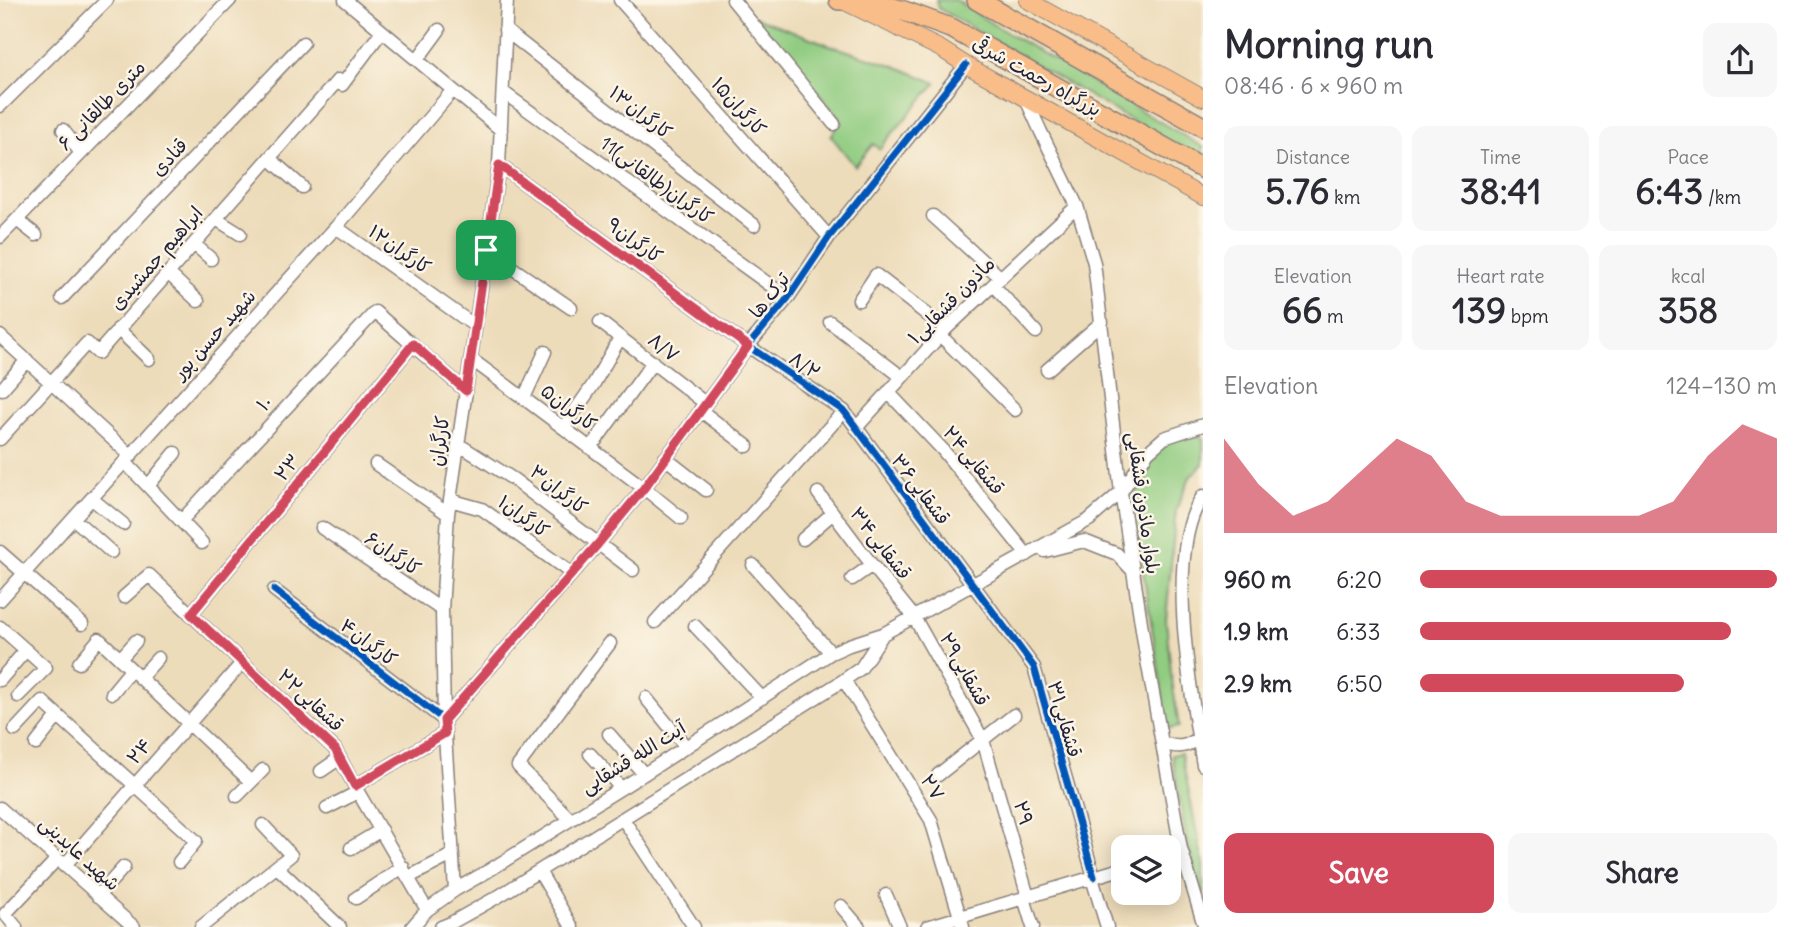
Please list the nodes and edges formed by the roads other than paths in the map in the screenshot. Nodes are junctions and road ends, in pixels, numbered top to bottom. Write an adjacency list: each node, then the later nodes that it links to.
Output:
1 (107, 0): 23 (street)
2 (230, 0): 28 (street, ۶ متری طالقانی)
3 (345, 0): 15 (street)
4 (506, 0): 14 (street, کارگران)
5 (620, 0): 43 (street, ۱۵کارگران)
6 (733, 0): 24 (street)
7 (841, 0): 18 (main road)
8 (864, 0): 12 (highway, بزرگراه رحمت شرقی)
9 (929, 0): 12 (highway)
10 (977, 0): 25 (highway, بزرگراه رحمت شرقی)
11 (1027, 0): 22 (main road)
12 (928, 20): 31 (highway, بزرگراه رحمت شرقی)
13 (439, 30): 17 (street)
14 (505, 30): 20 (street, کارگران); 38 (street, کارگران۱۳)
15 (382, 31): 17 (street); 29 (street, ابراهیم جمشیدی)
16 (303, 43): 49 (street, قنادی)
17 (417, 60): 19 (street)
18 (966, 65): 21 (main road); 43 (street, ترک ها)
19 (453, 90): 27 (street); 39 (street, شهید حسن پور)
20 (503, 92): 27 (street, کارگران); 50 (street, 11کارگران(طالقانی))
21 (1025, 96): 33 (main road); 34 (street, بلوار ماذون قشقایی)
22 (1203, 98)
23 (0, 106)
24 (834, 124)
25 (1203, 128)
26 (64, 130): 28 (street)
27 (501, 130): 30 (street, کارگران)
28 (81, 153): 37 (street, ۶ متری طالقانی)
29 (269, 158): 32 (street); 36 (street, ابراهیم جمشیدی)
30 (499, 165): 45 (street, کارگران); 64 (street, کارگران۹)
31 (1203, 169)
32 (302, 187)
33 (1203, 197)
34 (1077, 206): 48 (street, ماذون قشقایی۱); 56 (street, بلوار ماذون قشقایی)
35 (933, 216): 48 (street)
36 (216, 219): 40 (street); 44 (street, ابراهیم جمشیدی)
37 (17, 220): 41 (street); 42 (street, ۶ متری طالقانی)
38 (754, 225)
39 (337, 227): 57 (street, ۱۲کارگران); 89 (street, شهید حسن پور)
40 (240, 234)
41 (36, 235)
42 (0, 237)
43 (829, 237): 50 (street, ترک ها)
44 (194, 244): 46 (street); 47 (street, ابراهیم جمشیدی)
45 (486, 250): 53 (street); 57 (street, کارگران)
46 (211, 259)
47 (168, 273): 52 (street); 58 (street, ابراهیم جمشیدی)
48 (997, 281): 59 (street, ماذون قشقایی۱); 60 (street)
49 (62, 298)
50 (788, 298): 64 (street, ترک ها)
51 (859, 300): 59 (street)
52 (198, 301)
53 (572, 308)
54 (600, 322): 62 (street, ۸/۷)
55 (831, 322): 71 (street)
56 (1102, 322): 70 (street); 95 (street, بلوار ماذون قشقایی)
57 (475, 326): 67 (street, کارگران)
58 (118, 329): 66 (street); 72 (street, ابراهیم جمشیدی)
59 (943, 332): 71 (street, ماذون قشقایی۱); 78 (street)
60 (1036, 332)
61 (0, 336): 68 (street)
62 (620, 338): 69 (street, ۸/۷); 80 (street)
63 (413, 344): 74 (street); 103 (street, ۱۰); 124 (street, ۲۳)
64 (748, 346): 77 (street, ترک ها); 79 (street, ۸/۲)
65 (545, 352): 76 (street)
66 (149, 359)
67 (471, 359): 74 (street, کارگران); 76 (street, کارگران۵)
68 (27, 360): 72 (street); 73 (street)
69 (653, 362): 77 (street, ۸/۷); 86 (street)
70 (1047, 370)
71 (902, 377): 75 (street, ماذون قشقایی۱)
72 (51, 383): 83 (street, ابراهیم جمشیدی); 89 (street)
73 (2, 388)
74 (466, 391): 84 (street, کارگران)
75 (888, 392): 82 (street, ماذون قشقایی۱); 111 (street, قشقایی۲۴)
76 (524, 398): 80 (street, کارگران۵)
77 (702, 406): 85 (street, ۸/۷); 88 (street, ترک ها)
78 (1015, 410)
79 (844, 411): 82 (street, قشقایی۳۶); 126 (street)
80 (564, 427): 86 (street, کارگران۵)
81 (1201, 427): 95 (street)
82 (856, 428): 119 (street, قشقایی۳۶)
83 (0, 439)
84 (458, 444): 98 (street, کارگران); 108 (street, کارگران۳)
85 (747, 446)
86 (591, 447): 92 (street, کارگران۵)
87 (175, 453): 91 (street)
88 (665, 458): 92 (street, ترک ها); 93 (street)
89 (128, 459): 91 (street); 97 (street, شهید حسن پور)
90 (376, 464): 100 (street)
91 (148, 486): 103 (street)
92 (644, 488): 102 (street, کارگران۵); 108 (street, ترک ها)
93 (706, 490)
94 (818, 492): 99 (street, قشقایی۳۴)
95 (1121, 492): 111 (street); 115 (street, بلوار ماذون قشقایی)
96 (1203, 496): 152 (street, بلوار ماذون قشقایی)
97 (92, 499): 101 (street, شهید حسن پور); 104 (street)
98 (450, 500): 100 (street, کارگران); 117 (street, ۱کارگران)
99 (833, 513): 106 (street); 113 (street, قشقایی۳۴)
100 (448, 514): 123 (street, کارگران)
101 (74, 519): 110 (street); 116 (street, شهید حسن پور)
102 (681, 519)
103 (181, 521): 107 (street)
104 (123, 524)
105 (322, 528): 123 (street, ۶کارگران)
106 (803, 539)
107 (202, 543)
108 (598, 544): 114 (street, کارگران۳); 117 (street, ترک ها)
109 (0, 552): 116 (street)
110 (111, 552)
111 (1027, 555): 115 (street); 119 (street, آیت الله قشقایی)
112 (753, 565): 134 (street)
113 (872, 565): 118 (street); 125 (street, قشقایی۳۴)
114 (633, 570)
115 (1134, 572): 154 (street, بلوار ماذون قشقایی)
116 (25, 573): 122 (street, شهید حسن پور); 127 (street)
117 (571, 573): 149 (street, ترک ها)
118 (852, 579)
119 (973, 585): 125 (street, آیت الله قشقایی); 186 (street, ۳۱قشقایی)
120 (274, 590): 149 (street, کارگران۴)
121 (124, 597): 124 (street, ۲۲قشقایی)
122 (0, 600)
123 (442, 610): 149 (street, کارگران)
124 (191, 614): 138 (street, ۲۲قشقایی)
125 (914, 617): 130 (street, آیت الله قشقایی); 153 (street, قشقایی۲۹)
126 (655, 622)
127 (82, 624)
128 (695, 626): 145 (street)
129 (0, 627): 133 (street)
130 (883, 634): 134 (street, آیت الله قشقایی); 141 (street, آیت الله قشقایی)
131 (136, 640): 136 (street)
132 (610, 643): 171 (street)
133 (26, 650): 140 (street); 143 (street)
134 (831, 653): 145 (street, آیت الله قشقایی)
135 (158, 658): 139 (street)
136 (120, 659): 137 (street); 139 (street)
137 (79, 663)
138 (242, 663): 148 (street, ۲۴); 158 (street, ۲۲قشقایی)
139 (135, 674): 142 (street); 148 (street)
140 (0, 680)
141 (844, 680): 172 (street, آیت الله قشقایی); 194 (street, ۲۷)
142 (112, 693)
143 (18, 696)
144 (646, 698): 156 (street)
145 (762, 698): 156 (street, آیت الله قشقایی)
146 (1014, 715): 153 (street)
147 (58, 716): 150 (street); 155 (street); 165 (street)
148 (188, 724): 164 (street); 165 (street, ۲۴)
149 (445, 726): 167 (street, ترک ها); 177 (street, کارگران)
150 (15, 730)
151 (609, 734): 162 (street)
152 (1198, 738): 154 (street); 159 (street, بلوار ماذون قشقایی)
153 (983, 740): 163 (street); 190 (street, ۲۹)
154 (1163, 743): 175 (street, بلوار ماذون قشقایی)
155 (36, 744)
156 (686, 747): 162 (street, آیت الله قشقایی)
157 (590, 754): 166 (street)
158 (340, 758): 161 (street); 167 (street, ۲۲قشقایی)
159 (1203, 765)
160 (263, 770): 164 (street)
161 (321, 771)
162 (644, 774): 166 (street, آیت الله قشقایی)
163 (939, 775)
164 (251, 782): 168 (street)
165 (134, 785): 178 (street, ۲۴); 179 (street)
166 (621, 788): 171 (street, آیت الله قشقایی)
167 (356, 789): 169 (street, ترک ها); 174 (street, ۲۲قشقایی)
168 (237, 796)
169 (327, 808)
170 (1, 811): 178 (street, شهید عابدینی)
171 (570, 819): 187 (street, آیت الله قشقایی)
172 (623, 819): 183 (street, آیت الله قشقایی); 203 (street)
173 (263, 825): 182 (street)
174 (381, 830): 176 (street); 184 (street, ۲۲قشقایی)
175 (1173, 835)
176 (351, 848)
177 (452, 855): 184 (street); 187 (street, کارگران)
178 (60, 862): 189 (street, شهید عابدینی); 196 (street, ۲۴)
179 (178, 862)
180 (1181, 866): 195 (street, بلوار ماذون قشقایی)
181 (124, 867): 189 (street)
182 (277, 867): 199 (street); 200 (street)
183 (540, 871): 197 (street, آیت الله قشقایی); 202 (street)
184 (406, 872): 191 (street); 193 (street, ۲۲قشقایی)
185 (1111, 872): 186 (street)
186 (1093, 877): 190 (street); 208 (street, ۳۱قشقایی)
187 (455, 890): 193 (street, آیت الله قشقایی)
188 (886, 895): 205 (street)
189 (98, 896): 198 (street, شهید عابدینی)
190 (1026, 897): 194 (street); 207 (street, ۲۹)
191 (356, 898)
192 (841, 906): 204 (street)
193 (427, 910): 201 (street, آیت الله قشقایی)
194 (961, 922): 206 (street)
195 (1203, 922)
196 (11, 925)
197 (447, 926)
198 (134, 927)
199 (201, 927)
200 (340, 927)
201 (412, 927)
202 (572, 927)
203 (694, 927)
204 (859, 927)
205 (900, 927)
206 (928, 927)
207 (1033, 927)
208 (1107, 927)

